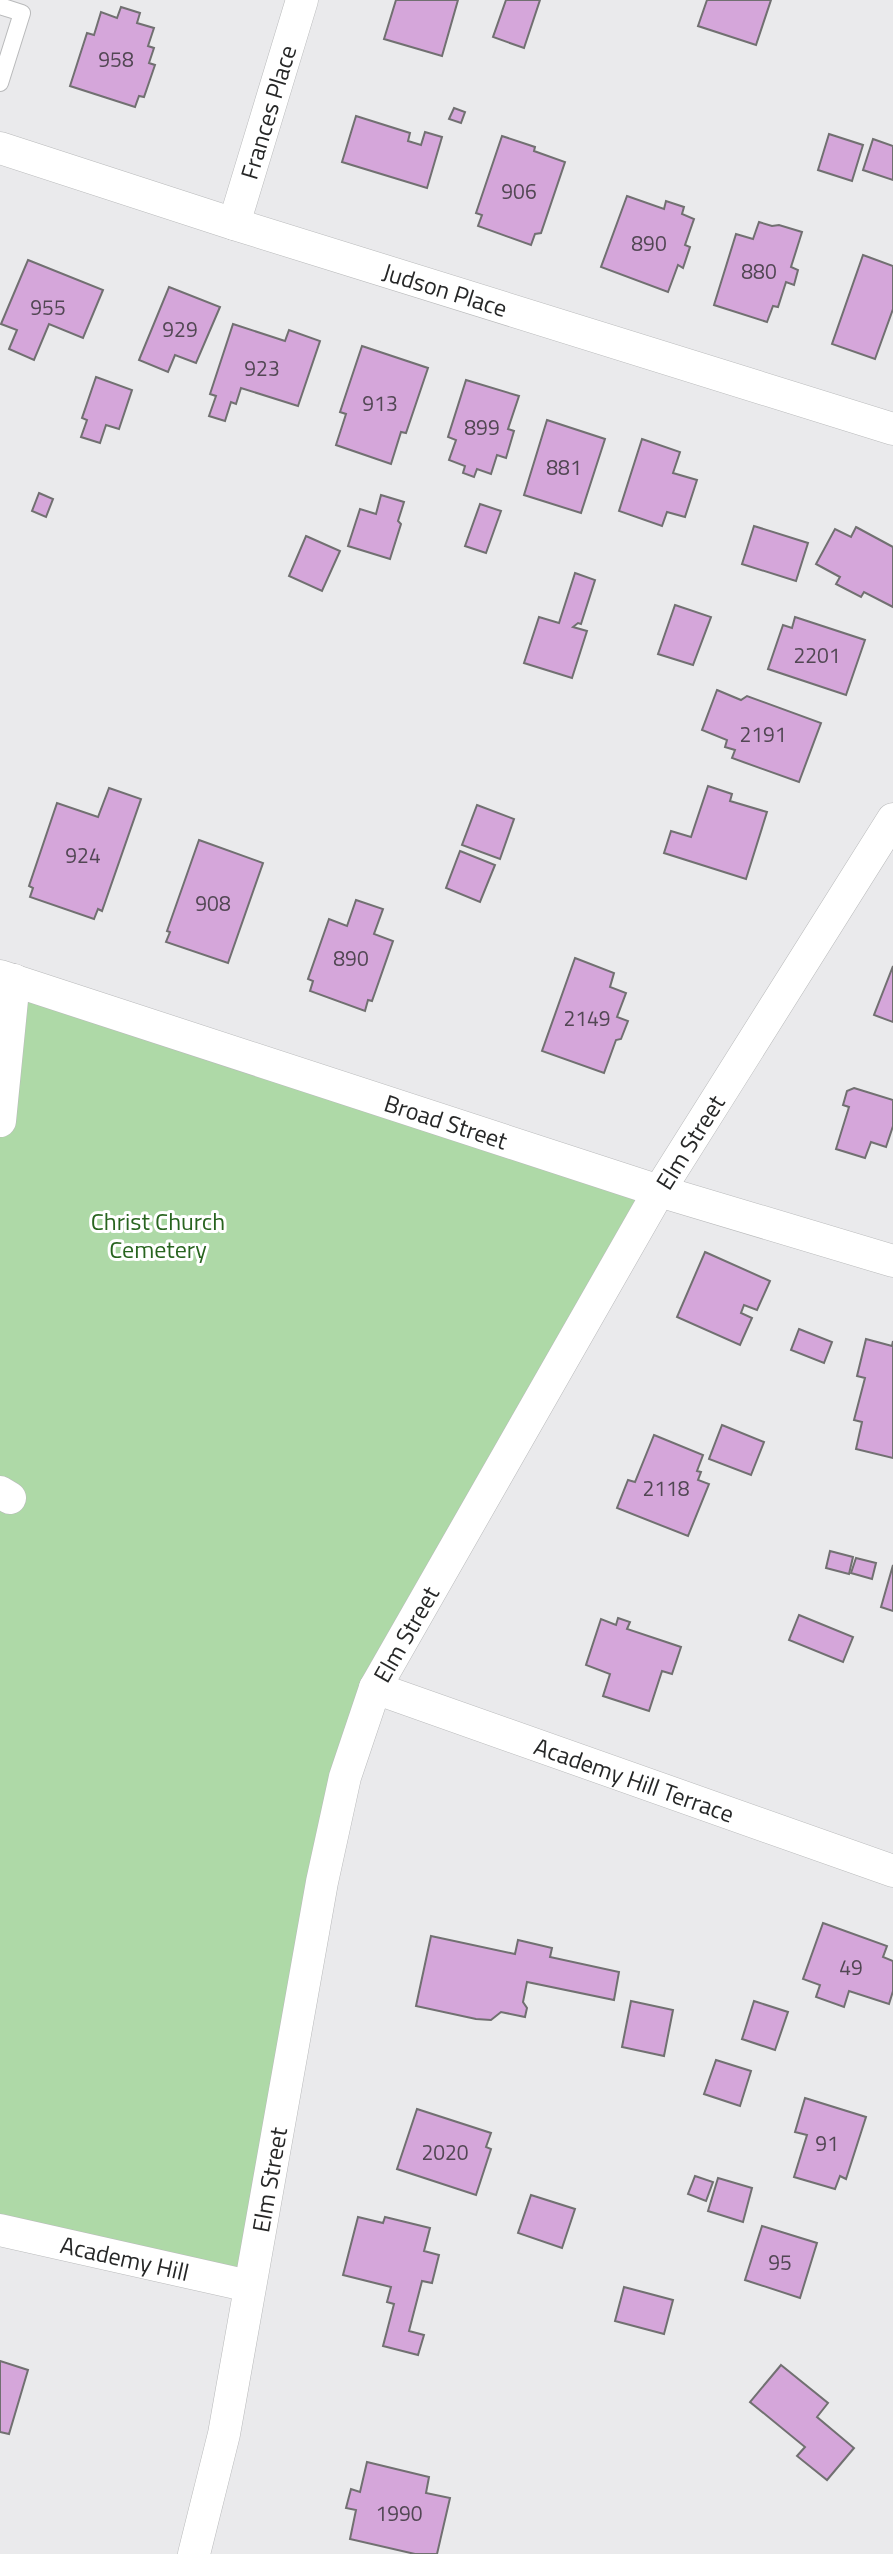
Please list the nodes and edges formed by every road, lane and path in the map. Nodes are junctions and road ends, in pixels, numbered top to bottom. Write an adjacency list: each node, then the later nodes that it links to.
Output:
1 (302, 0): 5 (street, Frances Place)
2 (0, 6): 3 (lane)
3 (0, 83)
4 (0, 148): 5 (street, Judson Place)
5 (234, 224): 6 (street, Judson Place)
6 (893, 429)
7 (893, 819): 10 (street, Elm Street)
8 (7, 978): 9 (street); 10 (street, Broad Street)
9 (0, 1121)
10 (659, 1191): 11 (street, Broad Street); 12 (street, Elm Street)
11 (893, 1261)
12 (375, 1688): 13 (street, Academy Hill Terrace); 15 (street, Elm Street)
13 (893, 1871)
14 (0, 2230): 15 (street, Academy Hill)
15 (249, 2286): 16 (street, Elm Street)
16 (194, 2554)

